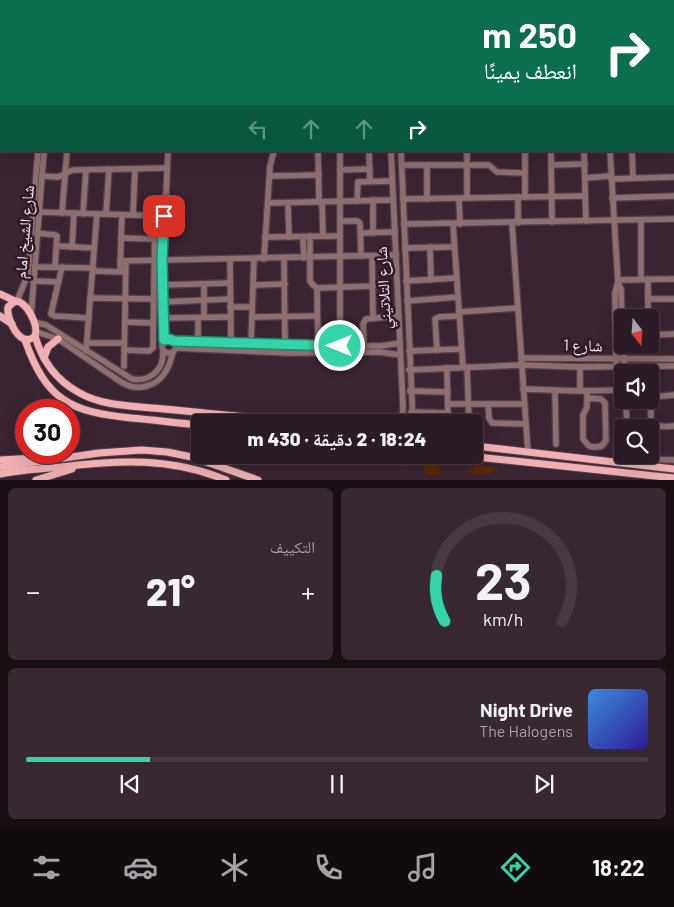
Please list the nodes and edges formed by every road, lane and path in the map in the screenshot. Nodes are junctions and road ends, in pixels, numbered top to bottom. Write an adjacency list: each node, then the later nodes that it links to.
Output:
1 (38, 152): 136 (street, شارع الشيخ امام)
2 (44, 152): 31 (street, شارع الشيخ امام)
3 (67, 152): 28 (street)
4 (168, 152): 22 (street)
5 (274, 152): 32 (street)
6 (318, 152): 30 (street)
7 (340, 152): 27 (street)
8 (369, 152): 25 (street)
9 (391, 152): 38 (street, شارع التلاتيني)
10 (401, 152): 18 (street, شارع التلاتيني)
11 (467, 152): 20 (street)
12 (525, 152): 29 (street)
13 (551, 152): 21 (street)
14 (584, 152): 17 (street)
15 (610, 152): 35 (street)
16 (632, 152): 36 (street)
17 (584, 164): 21 (street); 34 (street)
18 (402, 165): 19 (street); 46 (street, شارع التلاتيني)
19 (427, 165): 20 (street); 47 (street)
20 (467, 165): 29 (street); 44 (street)
21 (551, 165): 43 (street)
22 (167, 168): 24 (street); 65 (street)
23 (109, 169): 24 (street); 26 (street); 61 (street)
24 (135, 169): 63 (street)
25 (370, 169): 27 (street); 37 (street)
26 (86, 170): 28 (street); 59 (street)
27 (340, 170): 51 (street)
28 (65, 174): 31 (street); 57 (street)
29 (525, 174): 42 (street)
30 (319, 175): 32 (street); 54 (street)
31 (42, 176): 56 (street, شارع الشيخ امام)
32 (270, 176): 55 (street)
33 (674, 177): 36 (street)
34 (585, 178): 35 (street); 39 (street)
35 (611, 178): 36 (street); 45 (street)
36 (633, 178)
37 (370, 181): 38 (street); 52 (street)
38 (392, 181): 50 (street, شارع التلاتيني)
39 (585, 196): 43 (street); 70 (street)
40 (674, 196): 45 (street)
41 (518, 197): 42 (street); 44 (street); 72 (street)
42 (525, 197): 43 (street)
43 (552, 197): 71 (street)
44 (467, 198): 48 (street)
45 (612, 198): 67 (street)
46 (403, 199): 47 (street); 73 (street, شارع التلاتيني)
47 (428, 199): 48 (street)
48 (459, 199): 75 (street)
49 (373, 200): 50 (street); 52 (street); 79 (street)
50 (393, 200): 76 (street, شارع التلاتيني)
51 (340, 201): 52 (street); 54 (street); 69 (street)
52 (357, 201)
53 (288, 202): 54 (street); 55 (street); 85 (street)
54 (321, 202): 82 (street)
55 (268, 203): 84 (street)
56 (39, 212): 57 (street); 77 (street, شارع الشيخ امام)
57 (62, 213): 58 (street)
58 (74, 213): 59 (street); 89 (street)
59 (83, 214): 60 (street)
60 (97, 214): 61 (street); 92 (street)
61 (106, 214): 62 (street)
62 (122, 215): 63 (street); 86 (street)
63 (133, 215): 64 (street)
64 (155, 216): 65 (street); 87 (street)
65 (164, 216): 104 (street)
66 (674, 219): 68 (street)
67 (614, 220): 68 (street); 70 (street); 117 (street)
68 (641, 220): 112 (street)
69 (340, 221): 78 (street); 83 (street)
70 (586, 221): 71 (street)
71 (552, 222): 72 (street)
72 (515, 223): 75 (street); 142 (street)
73 (404, 224): 74 (street); 93 (street, شارع التلاتيني)
74 (453, 224): 75 (street); 91 (street)
75 (460, 224)
76 (395, 232): 79 (street); 94 (street, شارع التلاتيني)
77 (37, 233): 88 (street); 107 (street, شارع الشيخ امام)
78 (361, 233): 79 (street); 95 (street)
79 (373, 233)
80 (303, 236): 81 (street); 85 (street); 99 (street)
81 (310, 236): 82 (street); 100 (street)
82 (323, 236): 83 (street)
83 (340, 236): 97 (street)
84 (265, 237): 85 (street); 102 (street)
85 (289, 237)
86 (121, 238): 87 (street); 106 (street)
87 (155, 239): 103 (street)
88 (57, 246): 89 (street); 108 (street)
89 (72, 247): 92 (street)
90 (430, 247): 91 (street); 93 (street); 114 (street)
91 (454, 247): 111 (street)
92 (94, 248): 109 (street)
93 (405, 248): 116 (street, شارع التلاتيني)
94 (396, 255): 96 (street); 149 (street, شارع التلاتيني)
95 (361, 256): 96 (street); 97 (street)
96 (372, 256): 124 (street)
97 (340, 257): 100 (street); 125 (street)
98 (284, 258): 99 (street); 102 (street); 121 (street)
99 (304, 258): 100 (street)
100 (311, 258): 126 (street)
101 (254, 259): 102 (street); 105 (street); 123 (street)
102 (264, 259)
103 (154, 260): 104 (street); 106 (street); 134 (street)
104 (162, 260): 105 (street); 122 (street)
105 (230, 260): 119 (street)
106 (123, 261): 110 (street)
107 (35, 266): 108 (street); 115 (street, شارع الشيخ امام)
108 (58, 267): 109 (street); 118 (street)
109 (93, 270): 110 (street); 129 (street)
110 (123, 272): 130 (street)
111 (456, 278): 114 (street); 128 (street)
112 (644, 279): 113 (street); 117 (street); 132 (street)
113 (674, 279)
114 (431, 280): 116 (street)
115 (33, 281): 118 (street); 157 (street, شارع الشيخ امام)
116 (406, 281): 137 (street, شارع التلاتيني)
117 (618, 281): 143 (street); 190 (street)
118 (58, 282): 153 (street)
119 (230, 283): 120 (street); 131 (street)
120 (204, 284): 122 (street); 135 (street)
121 (285, 284): 123 (street); 152 (street)
122 (163, 285): 138 (street)
123 (253, 285): 140 (street)
124 (373, 286): 125 (street); 156 (street)
125 (340, 287): 126 (street); 176 (street)
126 (317, 288): 148 (street)
127 (0, 294): 136 (main road)
128 (458, 297): 137 (street); 146 (street)
129 (90, 298): 130 (street); 153 (street)
130 (125, 299): 134 (street); 158 (street)
131 (230, 299): 135 (street); 141 (street)
132 (648, 299): 133 (street); 144 (street)
133 (674, 299)
134 (154, 300): 159 (street)
135 (204, 300): 138 (street); 155 (street)
136 (16, 301): 145 (main road); 157 (main road)
137 (407, 301): 184 (street, شارع التلاتيني)
138 (163, 302): 154 (street)
139 (0, 304): 145 (main road)
140 (252, 307): 141 (street); 151 (street)
141 (230, 308): 150 (street)
142 (518, 308): 146 (street); 187 (street)
143 (622, 309)
144 (648, 309)
145 (8, 311): 160 (main road)
146 (459, 314): 179 (street); 181 (street)
147 (0, 316): 160 (main road)
148 (317, 316): 152 (street); 175 (street)
149 (398, 316): 156 (street); 169 (street, شارع التلاتيني)
150 (230, 317): 155 (street); 171 (street)
151 (252, 317): 152 (street); 172 (street)
152 (285, 317): 173 (street)
153 (89, 318): 170 (street)
154 (163, 318): 155 (street); 166 (street)
155 (201, 318): 168 (street)
156 (374, 318): 178 (street)
157 (32, 319): 161 (main road); 182 (street)
158 (125, 322): 159 (street); 177 (street)
159 (153, 323): 177 (street)
160 (13, 325): 165 (main road)
161 (36, 334): 164 (street); 165 (main road); 188 (main road)
162 (659, 334): 163 (street)
163 (674, 334)
164 (58, 339): 180 (street); 188 (main road)
165 (25, 340): 221 (main road)
166 (164, 340): 167 (street); 183 (street)
167 (174, 341): 168 (street); 180 (street)
168 (198, 341): 171 (street)
169 (400, 342): 174 (street); 186 (street, شارع التلاتيني)
170 (87, 343): 177 (street); 182 (street)
171 (231, 343): 172 (street)
172 (251, 344): 173 (street)
173 (285, 345): 175 (street)
174 (391, 345): 178 (street); 185 (street)
175 (318, 346): 176 (street)
176 (340, 346): 178 (street)
177 (124, 347): 194 (street)
178 (364, 347)
179 (461, 349): 181 (street); 197 (street)
180 (175, 350): 183 (street); 185 (street)
181 (437, 350): 184 (street)
182 (86, 351): 183 (street)
183 (163, 351)
184 (409, 351): 200 (street, شارع التلاتيني)
185 (392, 353): 186 (street)
186 (400, 355): 219 (street, شارع التلاتيني)
187 (521, 358): 190 (street, شارع 1); 191 (street)
188 (44, 359): 218 (main road)
189 (674, 359): 193 (street, شارع 1)
190 (616, 363): 192 (street, شارع 1); 198 (street, شارع 1)
191 (522, 364): 197 (street, شارع 1); 198 (street, شارع 1); 201 (street)
192 (619, 364)
193 (639, 364)
194 (124, 366)
195 (659, 366): 196 (street, شارع 1)
196 (674, 366)
197 (465, 367): 199 (street, شارع 1); 212 (street)
198 (580, 367): 207 (street)
199 (448, 368): 200 (street, شارع 1); 206 (street)
200 (410, 370): 204 (street, شارع التلاتيني)
201 (523, 389): 202 (street); 214 (street)
202 (555, 390): 207 (street); 224 (street)
203 (614, 390): 205 (street)
204 (410, 391): 206 (street); 216 (street, شارع التلاتيني)
205 (587, 391): 207 (street); 210 (street)
206 (448, 392): 211 (street)
207 (580, 392)
208 (659, 396): 209 (street)
209 (674, 396)
210 (587, 398): 210 (street)
211 (448, 404): 212 (street); 217 (street)
212 (468, 404): 213 (street); 220 (street)
213 (488, 404): 214 (street); 222 (street)
214 (524, 404): 222 (street)
215 (652, 409): 223 (street)
216 (411, 412): 217 (street)
217 (448, 413)
218 (211, 414)
219 (404, 414)
220 (468, 414)
221 (191, 424)
222 (526, 424): 226 (street)
223 (674, 426)
224 (556, 444)
225 (483, 447): 226 (main road)
226 (528, 452): 236 (main road)
227 (80, 456): 241 (main road)
228 (483, 458): 238 (main road)
229 (659, 460): 230 (street)
230 (674, 460)
231 (15, 461): 232 (main road)
232 (1, 462): 235 (main road)
233 (32, 464): 235 (main road)
234 (87, 464): 235 (main road); 239 (main road); 240 (main road)
235 (13, 468): 237 (main road)
236 (674, 468)
237 (0, 474)
238 (674, 478)
239 (36, 480)
240 (226, 480)
241 (258, 480)

